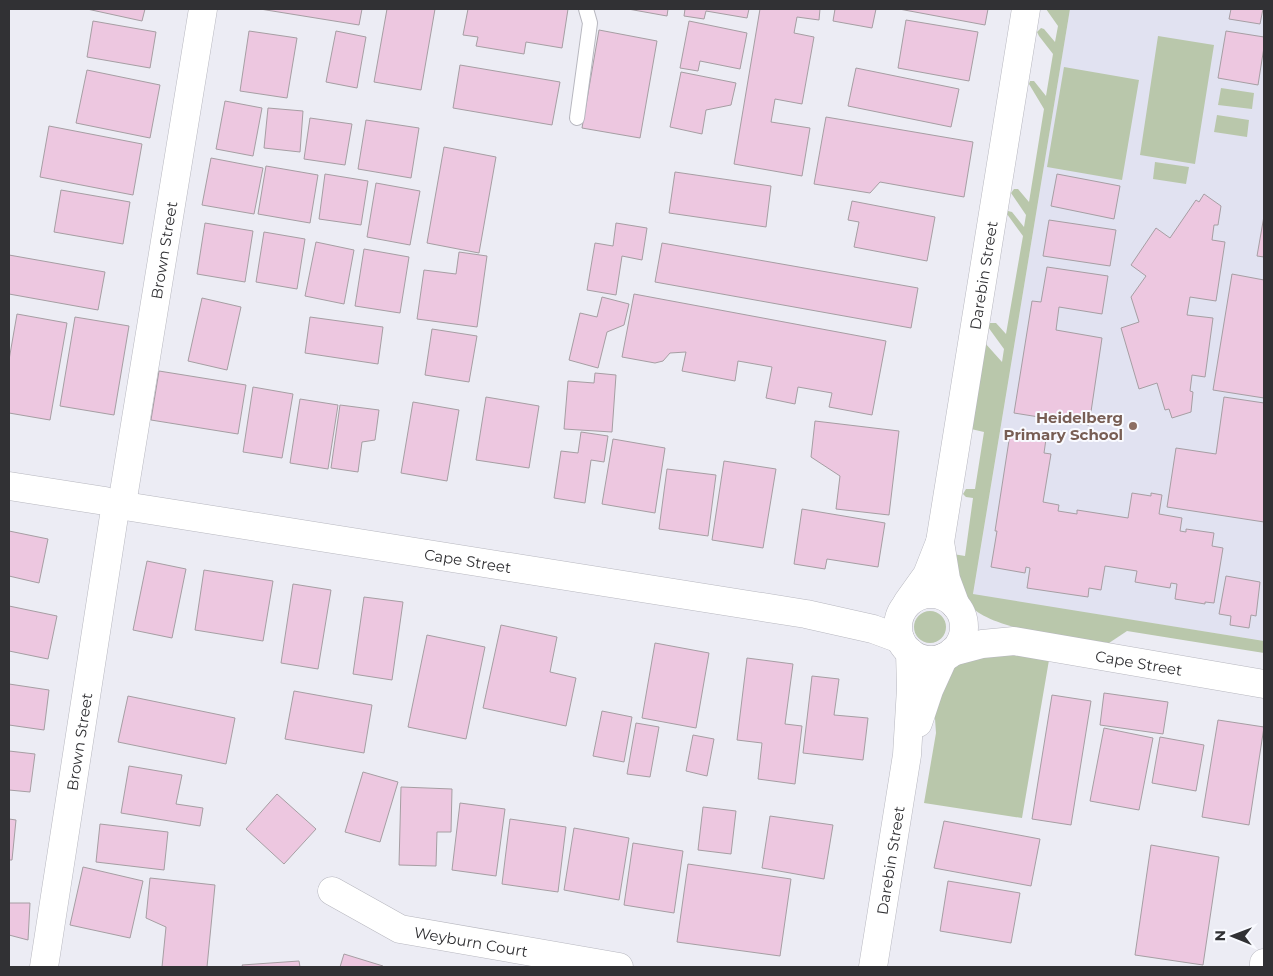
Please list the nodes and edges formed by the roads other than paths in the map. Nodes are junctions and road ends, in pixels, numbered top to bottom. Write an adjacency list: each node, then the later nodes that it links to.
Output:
1 (203, 9): 6 (street, Brown Street)
2 (586, 9): 4 (lane)
3 (1026, 9): 7 (street, Darebin Street)
4 (576, 118)
5 (9, 486): 6 (street, Cape Street)
6 (118, 504): 10 (street, Cape Street); 18 (street, Brown Street)
7 (940, 542): 8 (street, Darebin Street); 9 (street, Darebin Street)
8 (906, 606): 9 (street); 10 (street, Cape Street); 12 (street)
9 (957, 607): 11 (street, Cape Street); 13 (street)
10 (806, 614): 12 (street, Cape Street)
11 (1014, 641): 13 (street, Cape Street); 14 (street, Cape Street)
12 (905, 646): 13 (street); 15 (street, Darebin Street)
13 (948, 654): 15 (street, Darebin Street)
14 (1264, 684)
15 (907, 755): 20 (street, Darebin Street)
16 (332, 890): 19 (street, Weyburn Court)
17 (1264, 963): 21 (street)
18 (44, 967)
19 (619, 967)
20 (872, 967)
21 (1264, 967)

